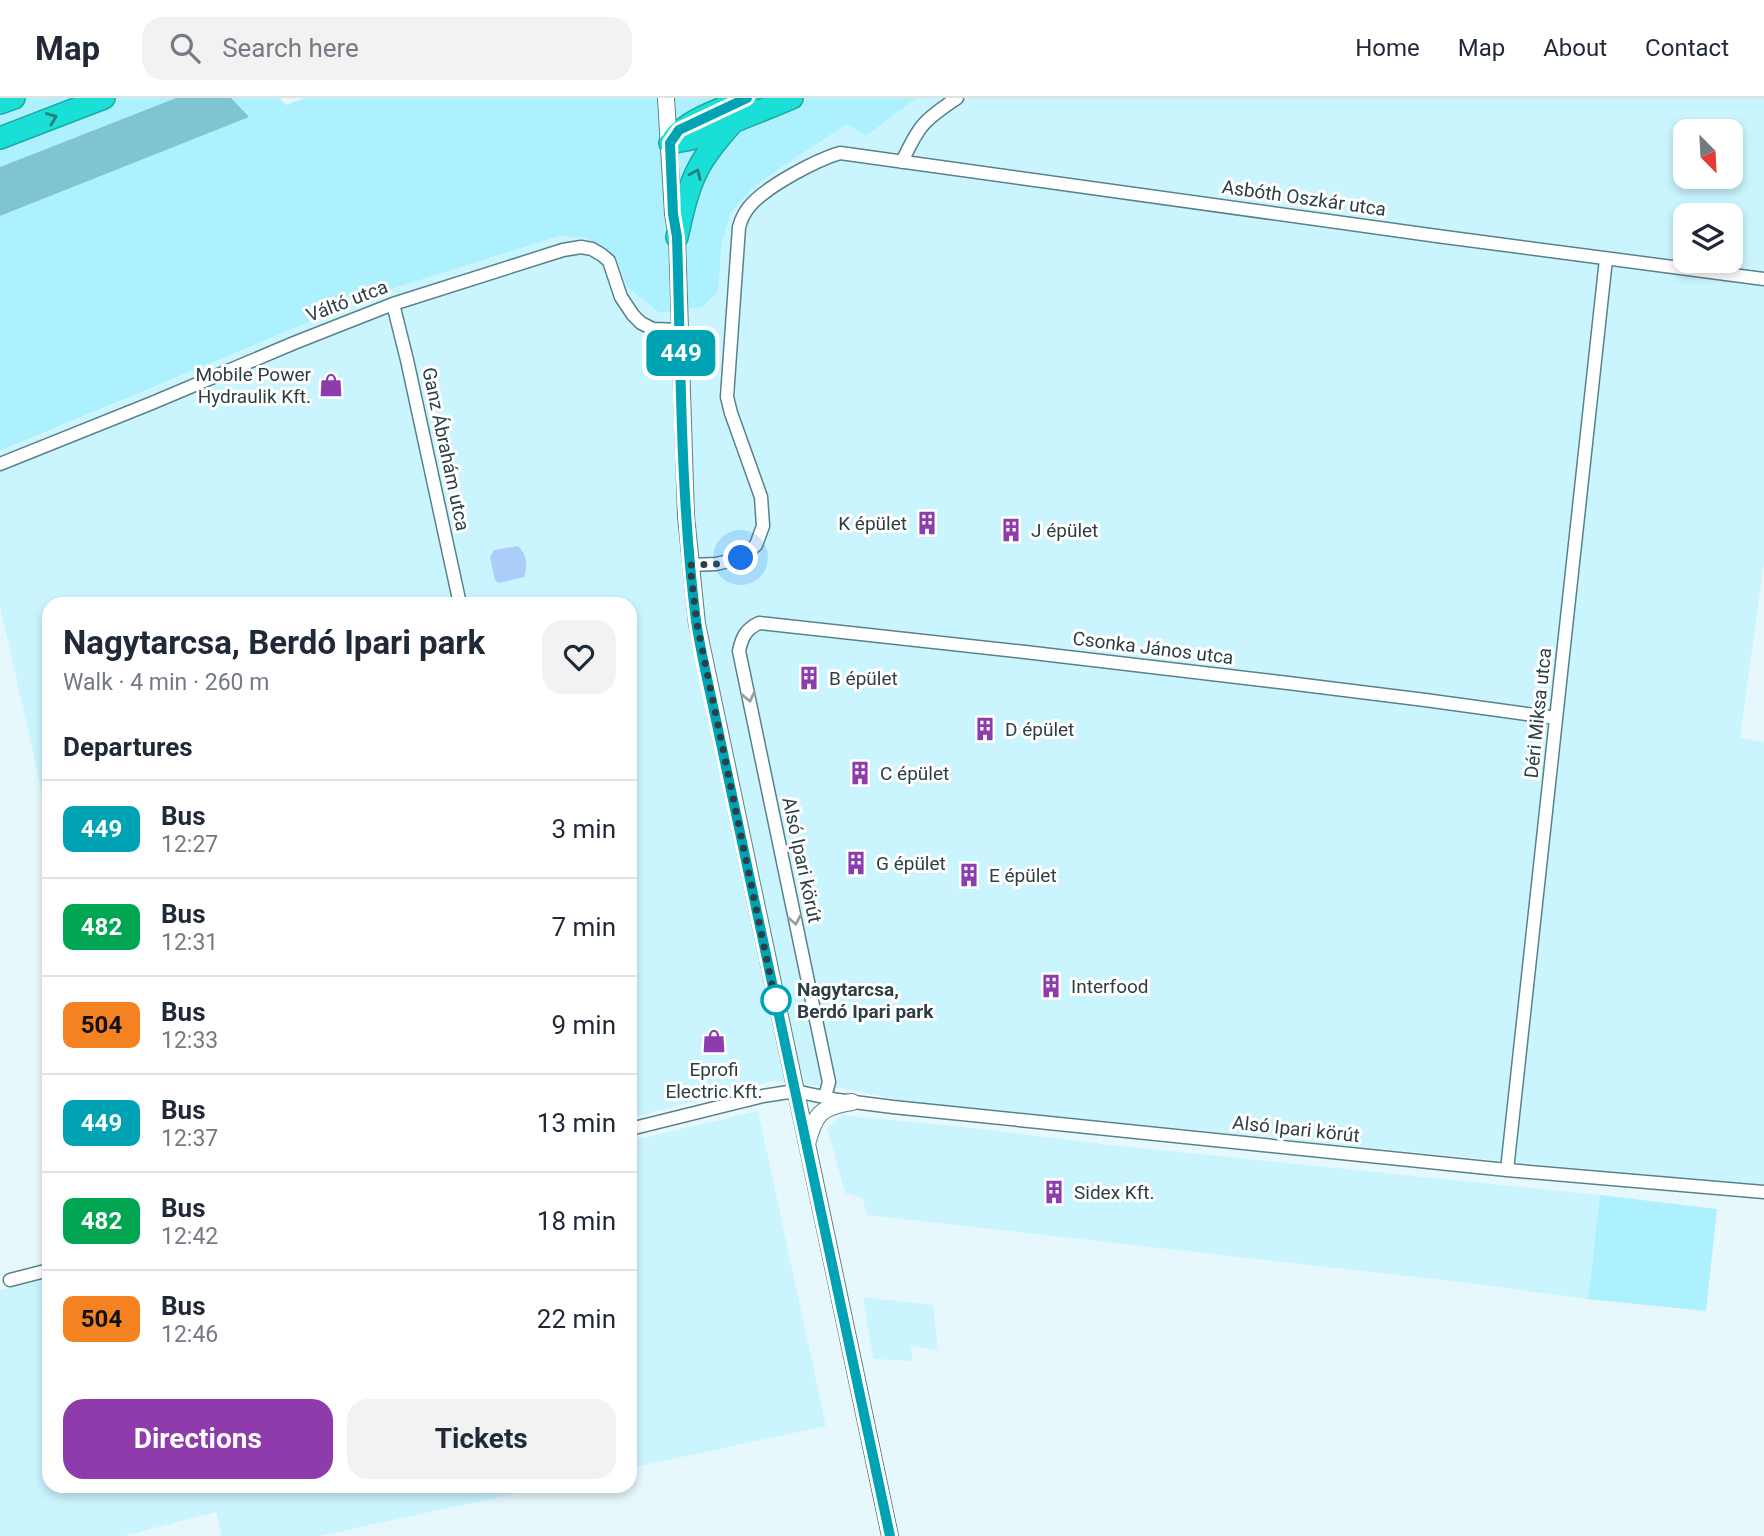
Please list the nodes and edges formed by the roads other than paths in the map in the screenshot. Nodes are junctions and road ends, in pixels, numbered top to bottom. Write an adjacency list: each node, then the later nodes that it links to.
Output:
1 (14, 98): 7 (highway)
2 (104, 98): 9 (highway, one-way to 2)
3 (666, 98): 10 (main road)
4 (712, 98): 8 (highway)
5 (792, 98): 8 (highway)
6 (957, 98): 11 (street)
7 (0, 103)
8 (740, 107): 10 (highway); 12 (highway, one-way to 8)
9 (0, 138)
10 (670, 143): 12 (main road)
11 (902, 162): 13 (street, Asbóth Oszkár utca); 18 (street, Asbóth Oszkár utca)
12 (677, 237): 16 (main road)
13 (1606, 259): 14 (street, Asbóth Oszkár utca); 21 (street, Déri Miksa utca)
14 (1764, 279)
15 (393, 304): 16 (street, Váltó utca); 17 (street, Váltó utca); 19 (street, Ganz Ábrahám utca)
16 (680, 330): 18 (main road)
17 (0, 464)
18 (690, 565): 22 (main road)
19 (458, 597)
20 (747, 631): 21 (street, Csonka János utca); 23 (street, Alsó Ipari körút, one-way to 23)
21 (1556, 718): 27 (street, Déri Miksa utca)
22 (795, 1091): 23 (street, Alsó Ipari körút); 25 (street); 26 (main road)
23 (825, 1097): 24 (street, Alsó Ipari körút)
24 (852, 1102): 26 (main road); 27 (street, Alsó Ipari körút)
25 (637, 1127)
26 (806, 1146): 31 (main road)
27 (1507, 1170): 28 (street, Alsó Ipari körút)
28 (1764, 1192)
29 (42, 1272): 30 (street)
30 (10, 1280)
31 (890, 1536)

